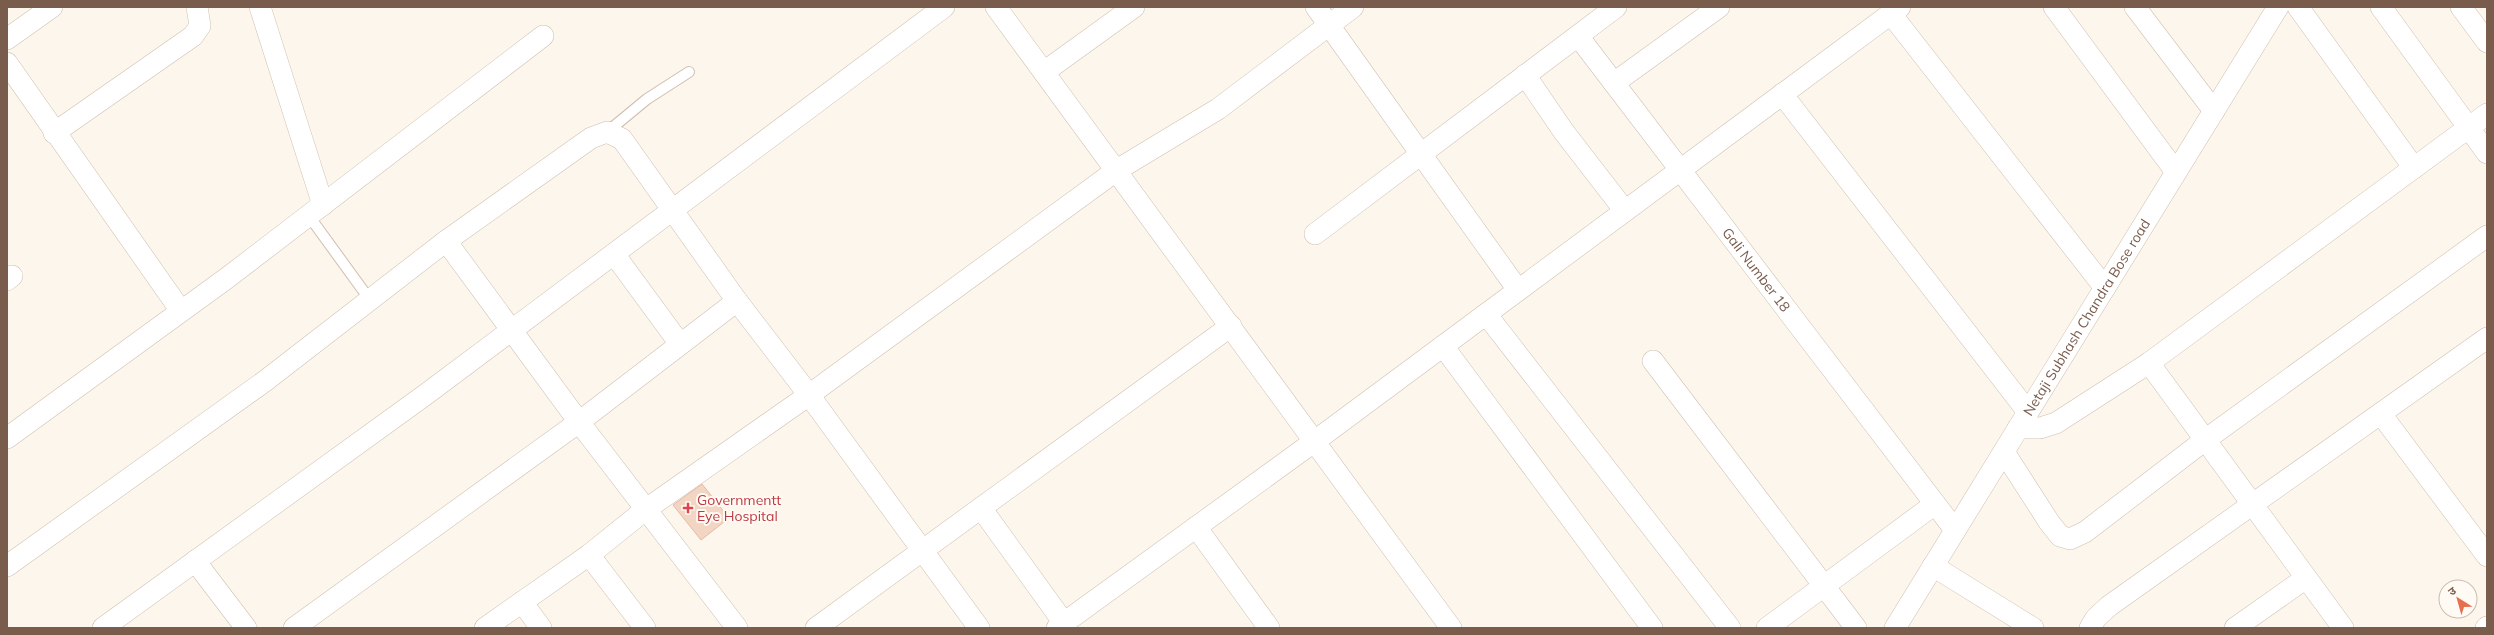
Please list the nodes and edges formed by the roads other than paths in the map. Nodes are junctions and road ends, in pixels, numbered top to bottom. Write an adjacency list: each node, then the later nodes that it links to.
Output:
1 (52, 7): 21 (street)
2 (197, 7): 33 (street)
3 (260, 7): 41 (street)
4 (944, 7): 40 (street)
5 (996, 7): 25 (street)
6 (1134, 7): 25 (street)
7 (1316, 7): 18 (street)
8 (1353, 7): 18 (street)
9 (1616, 7): 20 (street)
10 (1719, 7): 27 (street)
11 (2054, 7): 39 (street)
12 (2135, 7): 29 (street)
13 (2298, 7): 36 (street)
14 (2381, 7): 31 (street)
15 (2461, 7): 22 (street)
16 (1895, 10): 28 (street); 47 (street)
17 (2269, 12): 29 (street, Netaji Subhash Chandra Bose road)
18 (1330, 25): 35 (street); 37 (street)
19 (544, 36): 41 (street)
20 (1578, 36): 26 (street); 27 (street, Gali Number 18)
21 (7, 39)
22 (2487, 42)
23 (7, 63): 33 (street)
24 (689, 72): 32 (lane)
25 (1044, 72): 37 (street)
26 (1525, 75): 35 (street); 42 (street)
27 (1614, 83): 38 (street, Gali Number 18)
28 (1782, 94): 38 (street); 62 (street)
29 (2214, 111): 39 (street, Netaji Subhash Chandra Bose road)
30 (2487, 114): 31 (street)
31 (2468, 128): 34 (street); 36 (street)
32 (607, 132): 40 (street); 45 (street)
33 (54, 133): 51 (street)
34 (2487, 152)
35 (1420, 155): 43 (street); 48 (street)
36 (2414, 168): 59 (street)
37 (1117, 170): 53 (street); 60 (street)
38 (1679, 170): 42 (street); 68 (street, Gali Number 18)
39 (2176, 172): 47 (street, Netaji Subhash Chandra Bose road)
40 (674, 209): 46 (street); 50 (street)
41 (316, 210): 49 (lane); 51 (street)
42 (1625, 211): 48 (street)
43 (1314, 234)
44 (2487, 236): 65 (street)
45 (446, 241): 49 (street); 54 (street)
46 (614, 254): 54 (street); 56 (street)
47 (2105, 288): 62 (street, Netaji Subhash Chandra Bose road)
48 (1518, 290): 52 (street)
49 (370, 300): 78 (street)
50 (737, 301): 56 (street); 60 (street)
51 (181, 311): 64 (street)
52 (1486, 314): 57 (street); 96 (street)
53 (1231, 326): 66 (street); 70 (street)
54 (511, 331): 63 (street); 77 (street)
55 (2487, 338): 61 (street)
56 (680, 344): 63 (street)
57 (1443, 346): 66 (street); 95 (street)
58 (1653, 361): 81 (street)
59 (2149, 364): 62 (street); 65 (street)
60 (809, 395): 71 (street); 74 (street)
61 (2381, 414): 69 (street); 76 (street)
62 (2023, 420): 67 (street, Netaji Subhash Chandra Bose road)
63 (579, 422): 71 (street); 86 (street)
64 (7, 438)
65 (2204, 440): 67 (street); 69 (street)
66 (1315, 441): 72 (street); 94 (street)
67 (2004, 452): 73 (street, Netaji Subhash Chandra Bose road)
68 (1935, 504): 73 (street, Gali Number 18); 81 (street)
69 (2252, 506): 80 (street); 101 (street)
70 (981, 508): 74 (street); 83 (street)
71 (645, 510): 75 (street); 90 (street)
72 (1196, 527): 83 (street); 93 (street)
73 (1955, 530): 79 (street, Netaji Subhash Chandra Bose road)
74 (922, 551): 91 (street); 92 (street)
75 (589, 555): 82 (street); 89 (street)
76 (2487, 556)
77 (195, 561): 84 (street); 85 (street)
78 (7, 566)
79 (1933, 566): 99 (street, Netaji Subhash Chandra Bose road); 100 (street)
80 (2306, 578): 102 (street); 103 (street)
81 (1823, 586): 97 (street); 98 (street)
82 (522, 602): 87 (street); 88 (street)
83 (1061, 625)
84 (103, 628)
85 (246, 628)
86 (294, 628)
87 (485, 628)
88 (541, 628)
89 (645, 628)
90 (736, 628)
91 (816, 628)
92 (979, 628)
93 (1269, 628)
94 (1451, 628)
95 (1652, 628)
96 (1730, 628)
97 (1767, 628)
98 (1856, 628)
99 (1895, 628)
100 (2033, 628)
101 (2090, 628)
102 (2235, 628)
103 (2343, 628)

